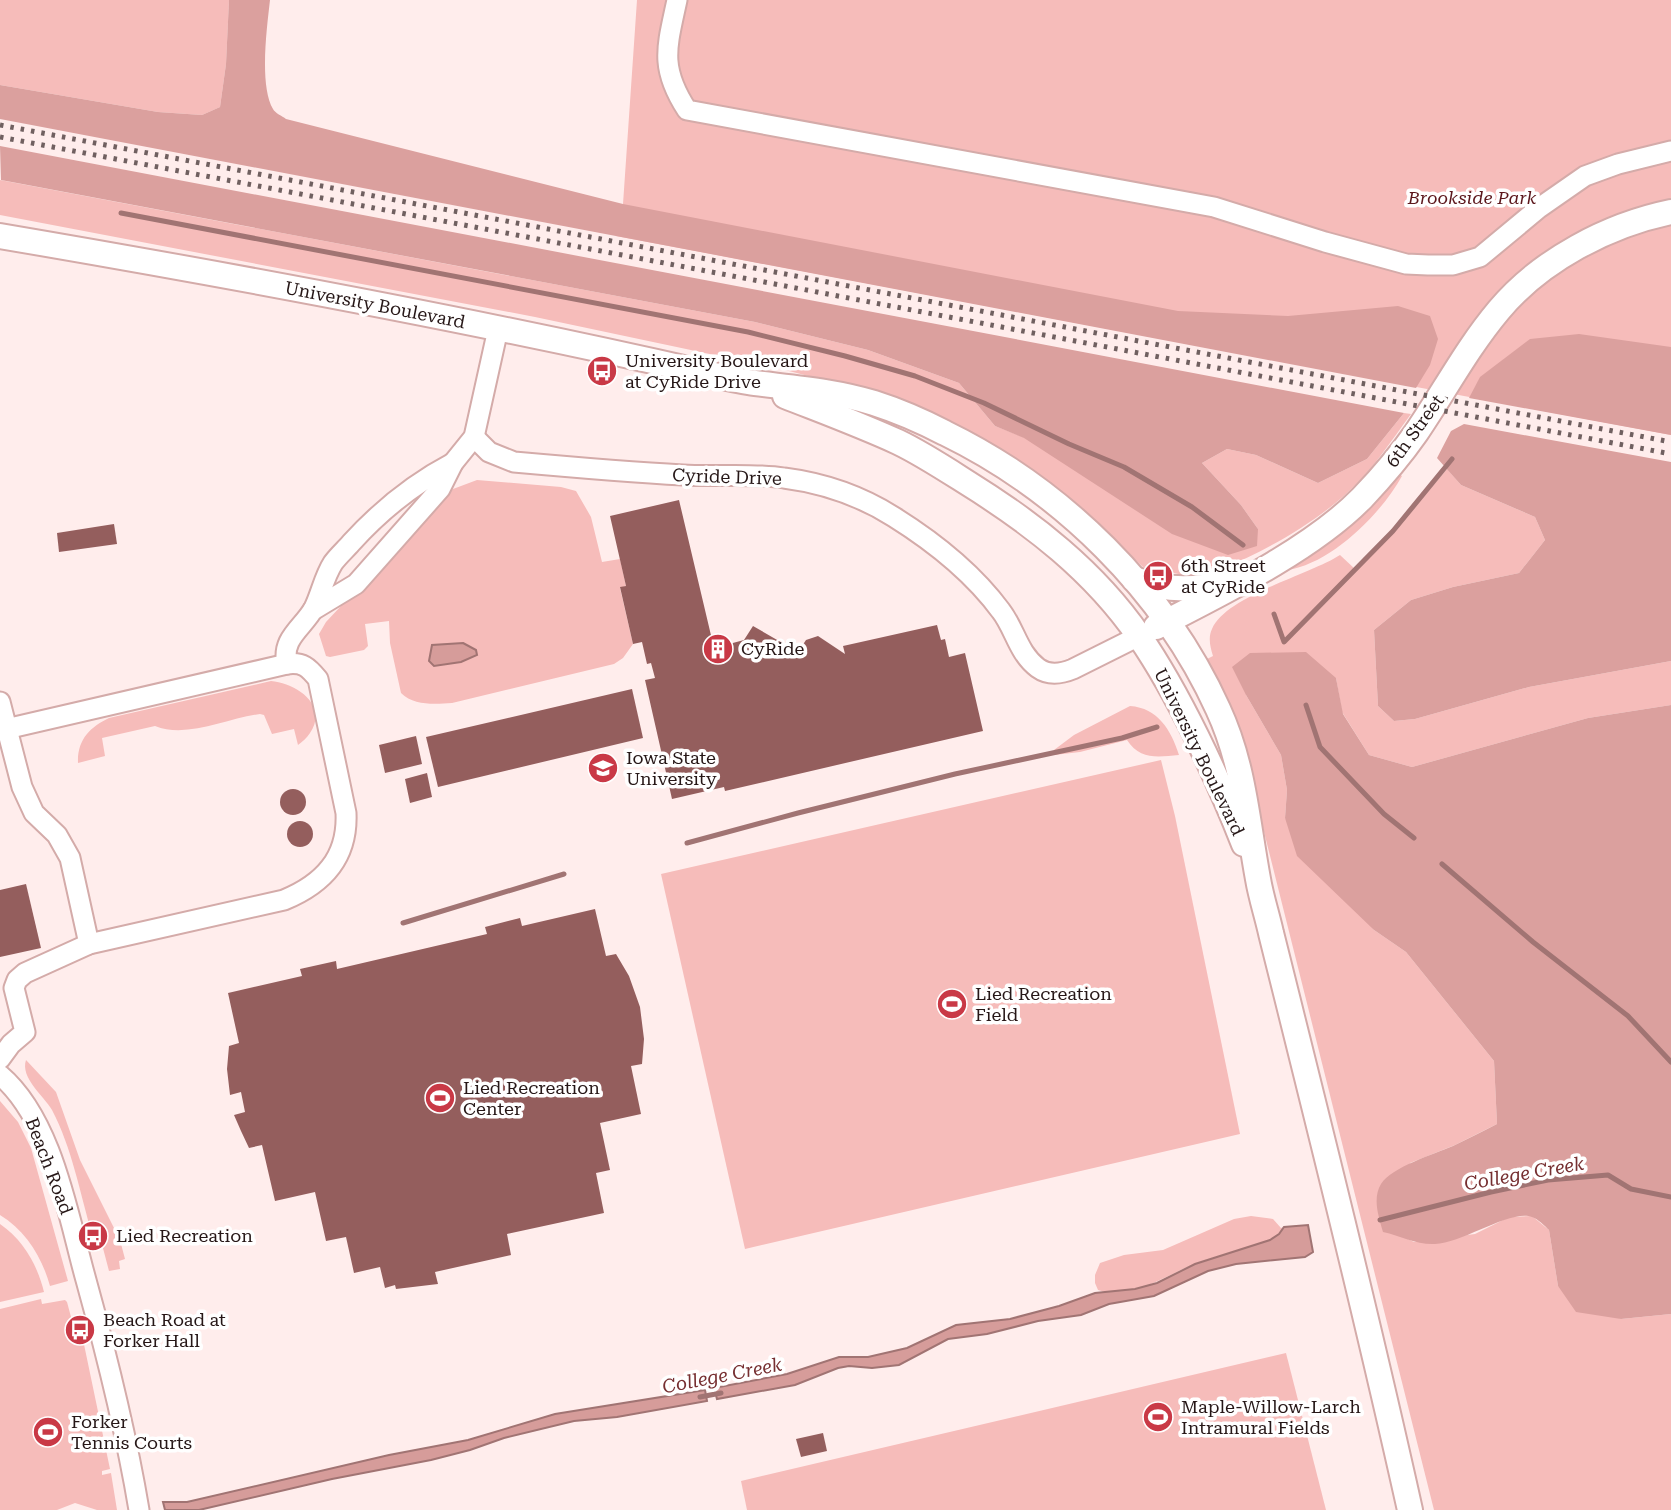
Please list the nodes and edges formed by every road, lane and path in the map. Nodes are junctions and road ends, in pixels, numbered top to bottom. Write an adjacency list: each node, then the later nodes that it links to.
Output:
1 (677, 0): 2 (street)
2 (1671, 151)
3 (1671, 212): 9 (main road, 6th Street)
4 (0, 236): 5 (main road, University Boulevard)
5 (498, 328): 6 (main road, University Boulevard); 7 (street)
6 (749, 383): 10 (main road, University Boulevard); 13 (main road, University Boulevard)
7 (474, 438): 8 (street); 13 (street, Cyride Drive)
8 (453, 463): 11 (street); 11 (street)
9 (1248, 577): 10 (main road); 12 (main road, 6th Street)
10 (1133, 579): 12 (main road, University Boulevard)
11 (313, 610): 14 (street)
12 (1168, 621): 13 (main road, 6th Street); 17 (main road, University Boulevard)
13 (1139, 636): 17 (main road, University Boulevard)
14 (287, 664): 16 (street); 18 (street)
15 (0, 702): 16 (street)
16 (6, 729): 18 (street)
17 (1258, 880): 21 (main road, University Boulevard)
18 (89, 944): 19 (street)
19 (0, 1059)
20 (0, 1075): 22 (street, Beach Road)
21 (1373, 1345): 23 (main road, University Boulevard); 24 (main road, University Boulevard)
22 (139, 1510)
23 (1410, 1510)
24 (1424, 1510)

